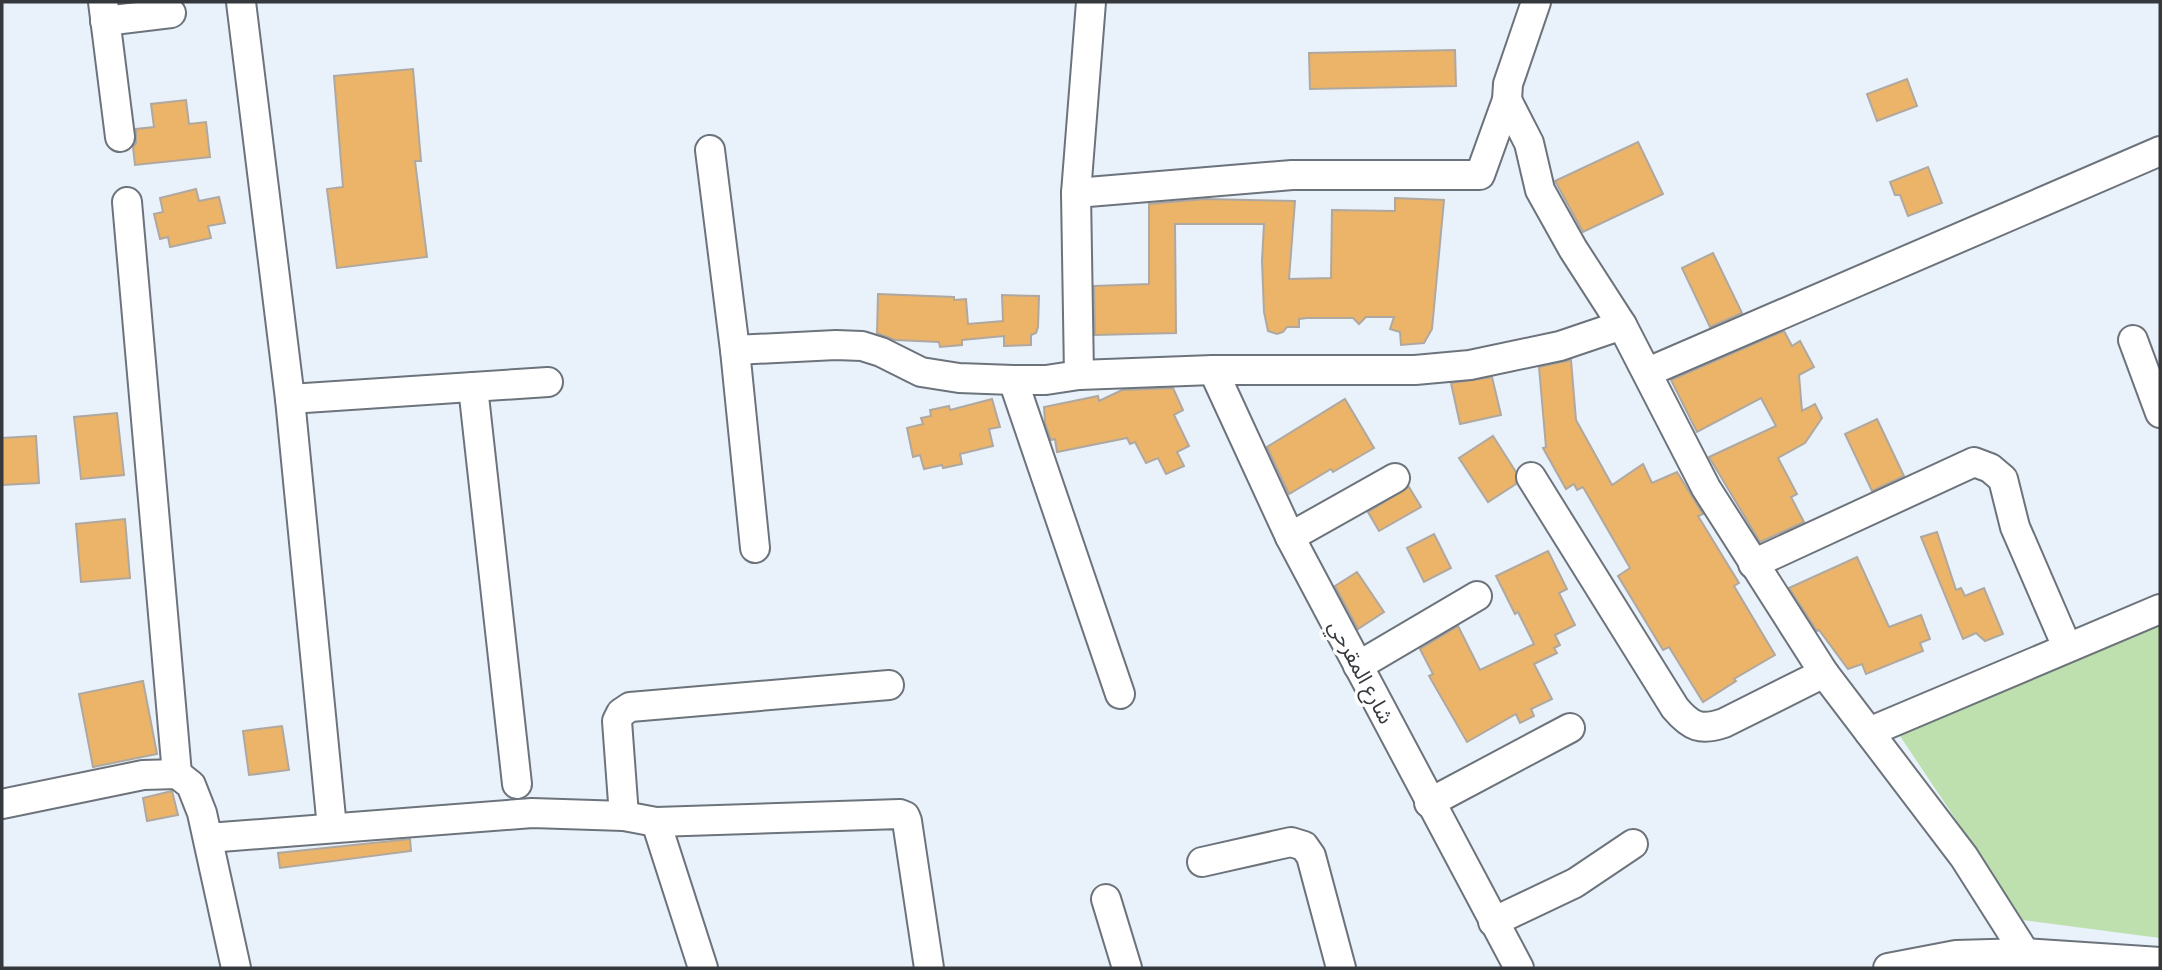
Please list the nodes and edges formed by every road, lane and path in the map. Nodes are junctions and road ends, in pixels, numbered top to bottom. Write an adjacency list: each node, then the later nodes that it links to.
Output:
1 (241, 2): 21 (street)
2 (1091, 2): 10 (street)
3 (1536, 2): 6 (street)
4 (104, 11): 5 (street); 7 (street)
5 (171, 13)
6 (1507, 100): 10 (street); 12 (street)
7 (120, 137)
8 (710, 150): 14 (street)
9 (2160, 151): 16 (street)
10 (1076, 193): 17 (street)
11 (127, 202): 37 (street)
12 (1622, 325): 15 (street); 16 (street)
13 (2133, 340): 22 (street)
14 (735, 350): 18 (street); 26 (street)
15 (1213, 370): 17 (street); 25 (street, شارع المقرحي)
16 (1648, 372): 27 (street)
17 (1079, 374): 18 (street)
18 (1013, 380): 34 (street)
19 (548, 382): 20 (street)
20 (473, 387): 21 (street); 38 (street)
21 (290, 399): 43 (street)
22 (2160, 413)
23 (1531, 477): 32 (street)
24 (1395, 478): 25 (street)
25 (1290, 537): 31 (street, شارع المقرحي)
26 (755, 548)
27 (1753, 564): 30 (street); 32 (street)
28 (1477, 596): 31 (street)
29 (2160, 608): 30 (street)
30 (2067, 648): 36 (street)
31 (1357, 666): 39 (street, شارع المقرحي)
32 (1824, 673): 36 (street)
33 (889, 685): 41 (street)
34 (1120, 694)
35 (1570, 728): 39 (street)
36 (1869, 732): 49 (street)
37 (177, 774): 40 (street); 44 (street)
38 (517, 784)
39 (1429, 803): 48 (street, شارع المقرحي)
40 (2, 804)
41 (624, 816): 42 (street); 43 (street)
42 (656, 822): 53 (street); 54 (street)
43 (332, 828): 44 (street)
44 (208, 838): 52 (street)
45 (1633, 844): 48 (street)
46 (1202, 862): 56 (street)
47 (1106, 899): 55 (street)
48 (1493, 922): 57 (street, شارع المقرحي)
49 (2025, 953): 51 (street); 58 (street)
50 (2160, 962): 51 (street)
51 (2121, 964)
52 (236, 968)
53 (703, 968)
54 (929, 968)
55 (1127, 968)
56 (1341, 968)
57 (1519, 968)
58 (1888, 968)

